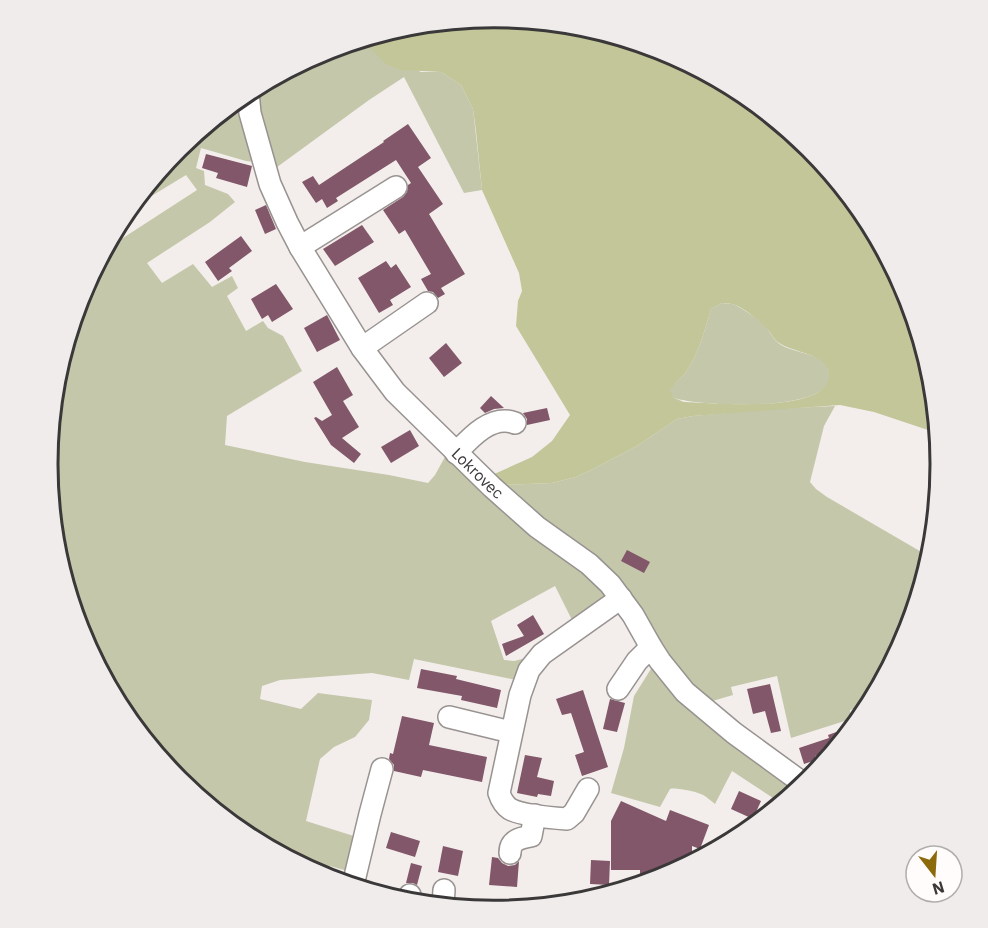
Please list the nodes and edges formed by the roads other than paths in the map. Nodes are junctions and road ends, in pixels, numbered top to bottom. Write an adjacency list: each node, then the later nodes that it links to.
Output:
1 (249, 104): 3 (street, Lokrovec)
2 (396, 187): 3 (street)
3 (300, 247): 5 (street, Lokrovec)
4 (427, 303): 5 (street)
5 (362, 348): 7 (street, Lokrovec)
6 (515, 423): 7 (street)
7 (456, 453): 8 (street, Lokrovec)
8 (621, 598): 9 (street, Lokrovec); 12 (street)
9 (651, 647): 10 (street); 14 (street, Lokrovec)
10 (618, 689)
11 (448, 717): 12 (street)
12 (512, 732): 16 (street)
13 (382, 769): 18 (street)
14 (796, 778)
15 (588, 789): 16 (street)
16 (535, 815): 17 (street)
17 (510, 853)
18 (355, 876)

